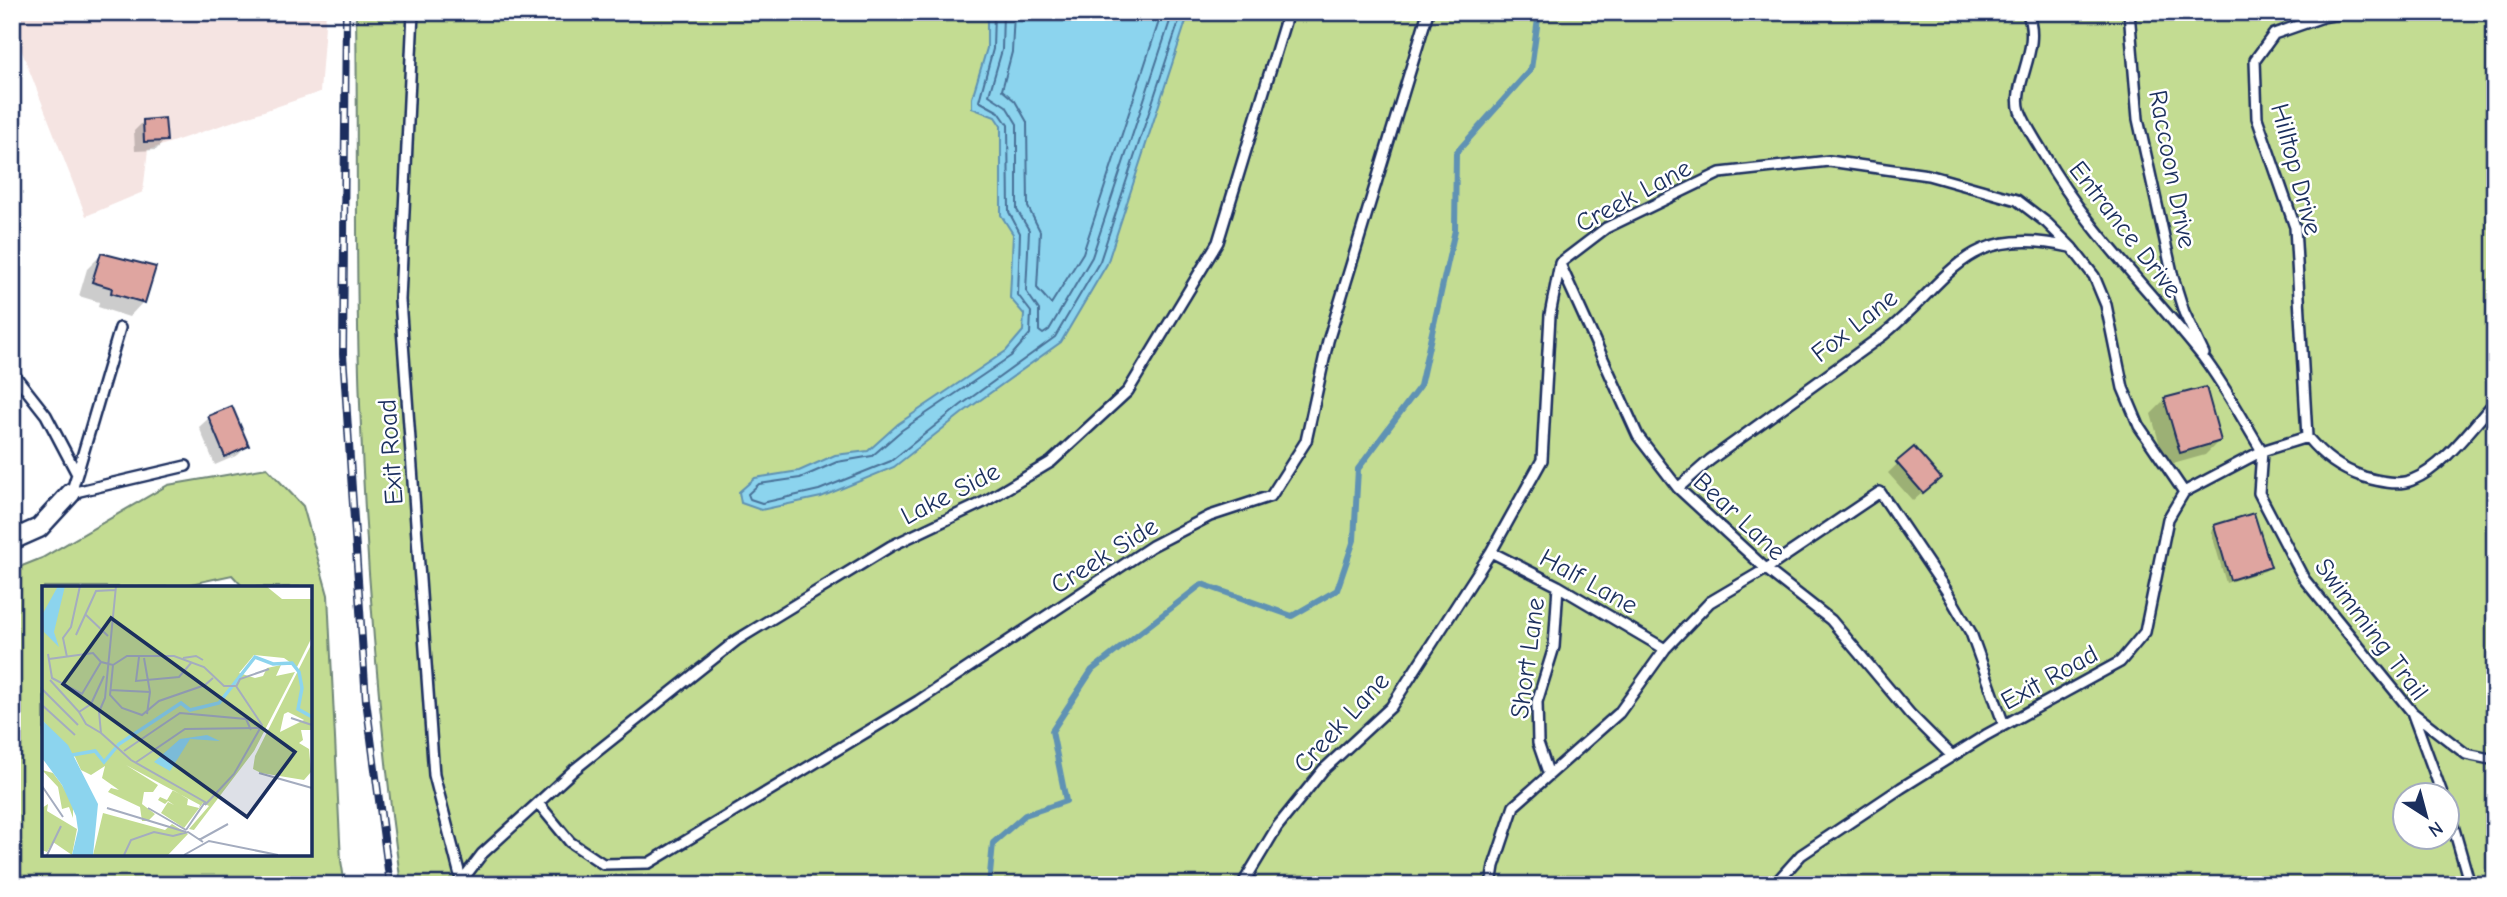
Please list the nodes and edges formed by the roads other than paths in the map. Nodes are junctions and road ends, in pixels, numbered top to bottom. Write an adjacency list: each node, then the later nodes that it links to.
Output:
1 (413, 12): 33 (lane, Exit Road)
2 (1288, 12): 31 (lane, Lake Side)
3 (1428, 12): 31 (lane, Creek Side)
4 (2026, 12): 10 (lane, Entrance Drive)
5 (2129, 12): 10 (lane, Raccoon Drive)
6 (2349, 12): 13 (lane, Hilltop Drive)
7 (2072, 248): 8 (lane, Creek Lane); 17 (lane, Fox Lane); 18 (lane, Creek Lane)
8 (1560, 263): 17 (lane, Bear Lane); 21 (lane, Creek Lane)
9 (120, 328): 16 (lane)
10 (2211, 368): 14 (lane, Entrance Drive)
11 (13, 373): 16 (lane)
12 (2495, 402): 13 (lane)
13 (2307, 437): 14 (lane)
14 (2262, 451): 18 (lane); 25 (lane, Swimming Trail)
15 (186, 466): 19 (lane)
16 (77, 474): 19 (lane)
17 (1678, 488): 22 (lane, Bear Lane)
18 (2184, 492): 26 (lane, Exit Road)
19 (71, 493): 20 (street)
20 (12, 540)
21 (1491, 552): 23 (lane, Half Lane); 34 (lane, Creek Lane)
22 (1766, 569): 24 (lane); 26 (lane); 27 (lane, Bear Lane)
23 (1558, 586): 24 (lane, Half Lane); 29 (lane, Short Lane)
24 (1665, 649): 29 (lane)
25 (2412, 712): 28 (lane); 30 (lane, Swimming Trail)
26 (2004, 725): 27 (lane, Exit Road)
27 (1952, 756): 36 (lane, Exit Road)
28 (2495, 760)
29 (1549, 775): 35 (lane)
30 (2438, 782)
31 (538, 803): 33 (lane, Lake Side)
32 (2461, 852): 37 (lane)
33 (462, 882)
34 (1242, 885)
35 (1491, 885)
36 (1774, 885)
37 (2470, 885)

